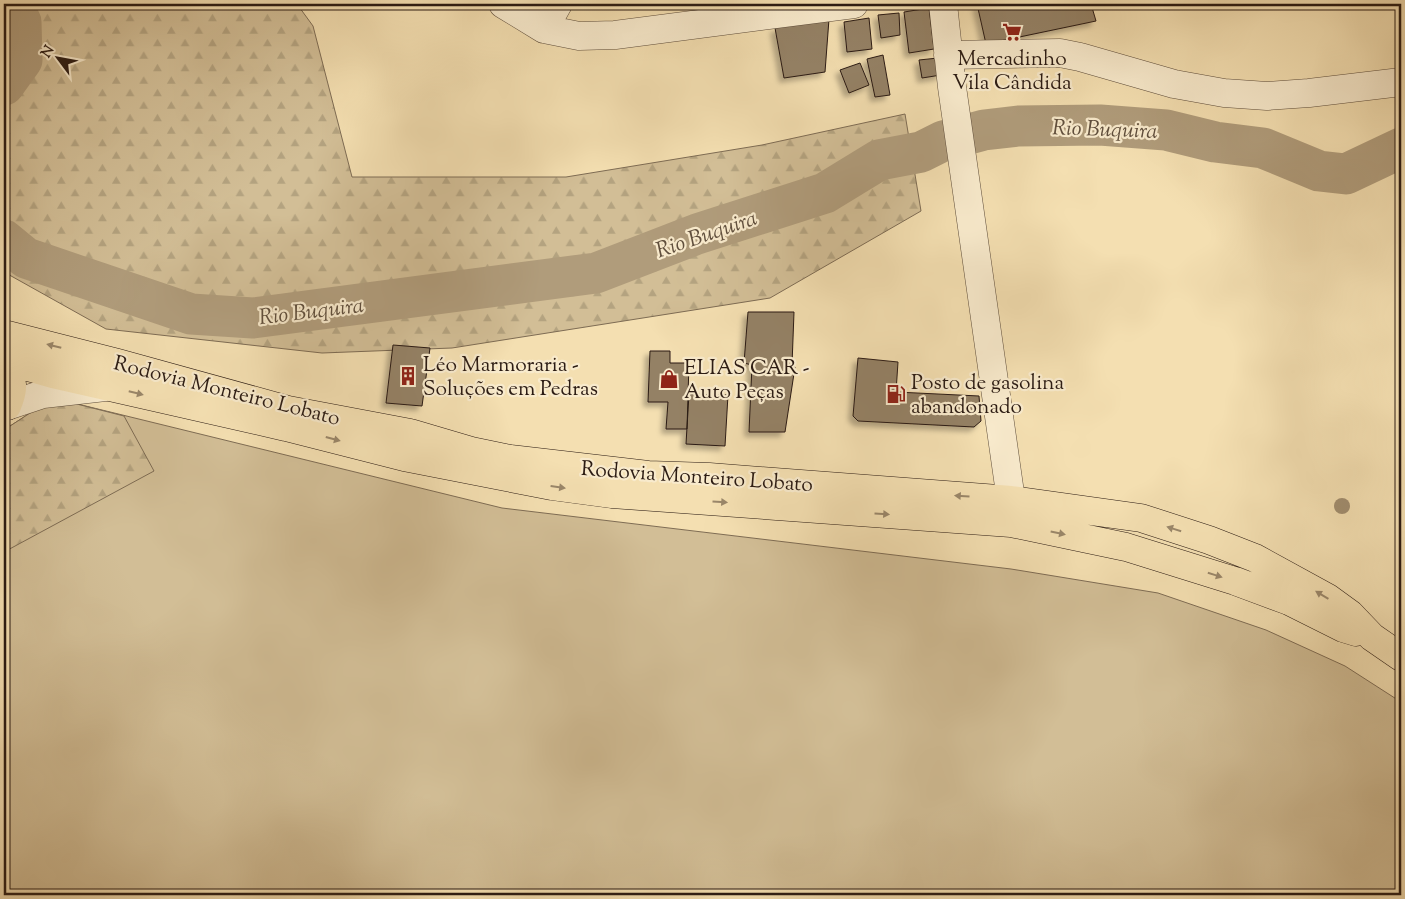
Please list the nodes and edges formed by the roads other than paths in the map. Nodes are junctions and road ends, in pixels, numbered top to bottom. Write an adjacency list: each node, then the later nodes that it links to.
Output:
1 (503, 4): 5 (street)
2 (558, 4): 5 (street)
3 (854, 4): 5 (street)
4 (944, 4): 6 (street)
5 (544, 29)
6 (948, 56): 7 (street); 14 (street)
7 (1401, 82)
8 (4, 334): 10 (main road, Rodovia Monteiro Lobato, one-way to 8)
9 (4, 360): 11 (main road, Rodovia Monteiro Lobato); 13 (main road)
10 (118, 363): 11 (main road); 14 (main road, Rodovia Monteiro Lobato, one-way to 10)
11 (53, 374): 12 (main road, Rodovia Monteiro Lobato); 13 (street)
12 (107, 387): 13 (street); 14 (main road, Rodovia Monteiro Lobato, one-way to 14)
13 (5, 407)
14 (1011, 512): 15 (main road, Rodovia Monteiro Lobato)
15 (1401, 657)

